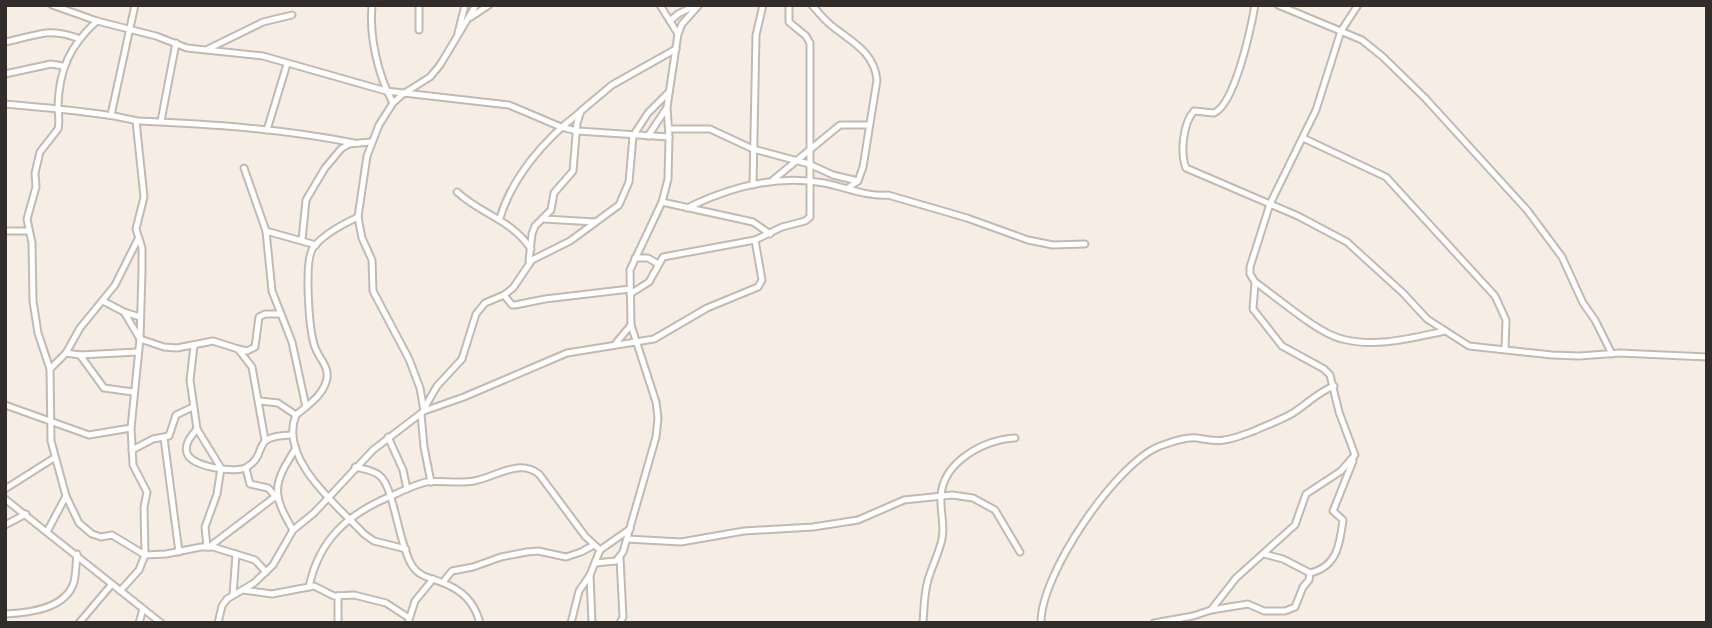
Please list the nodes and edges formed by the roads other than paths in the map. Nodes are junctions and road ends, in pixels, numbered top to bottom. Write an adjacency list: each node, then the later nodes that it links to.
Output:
1 (52, 5): 17 (street)
2 (79, 5): 17 (street)
3 (135, 5): 22 (street)
4 (372, 5): 35 (street)
5 (419, 5): 23 (street)
6 (465, 5): 26 (street)
7 (476, 5): 19 (street)
8 (489, 5): 19 (street)
9 (660, 5): 20 (street)
10 (697, 5): 20 (street); 25 (street)
11 (763, 5): 57 (street)
12 (789, 5): 58 (street)
13 (812, 5): 46 (street)
14 (1255, 5): 69 (street)
15 (1278, 5): 24 (street)
16 (1358, 5): 24 (street)
17 (77, 14): 21 (street)
18 (292, 15): 31 (street)
19 (471, 17): 26 (street)
20 (670, 21): 25 (street)
21 (97, 22): 22 (street); 27 (street)
22 (128, 30): 29 (street); 43 (street)
23 (419, 30)
24 (1341, 31): 54 (street); 108 (street)
25 (678, 34): 30 (street)
26 (457, 36): 37 (street)
27 (80, 39): 28 (street); 33 (street)
28 (5, 41)
29 (176, 43): 31 (street); 45 (street)
30 (676, 49): 36 (street); 42 (street)
31 (204, 50): 32 (street)
32 (287, 64): 35 (street); 49 (street)
33 (63, 66): 34 (street); 41 (street)
34 (5, 74)
35 (386, 91): 37 (street); 38 (street)
36 (670, 92): 40 (street); 51 (street)
37 (403, 94): 38 (street); 47 (street)
38 (393, 103): 55 (street)
39 (5, 104): 41 (street)
40 (667, 107): 48 (street); 52 (street)
41 (58, 109): 43 (street); 76 (street)
42 (581, 111): 47 (street); 50 (street)
43 (111, 115): 44 (street)
44 (136, 121): 45 (street); 79 (street)
45 (161, 121): 49 (street)
46 (869, 125): 58 (street); 64 (street)
47 (561, 127): 50 (street); 72 (street)
48 (669, 129): 53 (street); 57 (street)
49 (267, 130): 56 (street)
50 (577, 131): 51 (street); 73 (street)
51 (633, 136): 52 (street); 74 (street)
52 (649, 136): 53 (street)
53 (669, 136): 68 (street)
54 (1303, 138): 69 (street); 105 (street)
55 (371, 142): 56 (street); 71 (street)
56 (354, 143): 80 (street)
57 (753, 149): 59 (street); 65 (street)
58 (809, 150): 59 (street); 60 (street)
59 (797, 161): 60 (street); 62 (street)
60 (809, 164): 63 (street); 64 (street)
61 (243, 168): 77 (street)
62 (773, 180): 63 (street); 65 (street)
63 (810, 181): 66 (street); 78 (street)
64 (858, 181): 66 (street)
65 (753, 185): 70 (street)
66 (848, 188): 82 (street)
67 (457, 192): 72 (street)
68 (662, 202): 70 (street); 86 (street)
69 (1270, 204): 89 (street); 99 (street)
70 (687, 208): 78 (street)
71 (358, 217): 83 (street); 118 (street)
72 (500, 218): 84 (street)
73 (544, 219): 74 (street); 84 (street)
74 (595, 222): 85 (street)
75 (5, 231): 76 (street)
76 (29, 231): 111 (street)
77 (266, 231): 80 (street); 96 (street)
78 (770, 234): 81 (street)
79 (138, 239): 93 (street); 97 (street)
80 (302, 240): 83 (street)
81 (755, 240): 88 (street); 101 (street)
82 (1085, 244)
83 (316, 245): 117 (street)
84 (530, 248): 85 (street); 87 (street)
85 (537, 257): 87 (street)
86 (635, 258): 88 (street); 91 (street)
87 (529, 263): 92 (street)
88 (658, 264): 91 (street)
89 (1255, 282): 99 (street); 112 (street)
90 (615, 292): 91 (street); 92 (street); 94 (street)
91 (630, 292): 94 (street)
92 (504, 295): 118 (street)
93 (103, 301): 95 (street); 107 (street)
94 (630, 302): 98 (street)
95 (124, 312): 97 (street); 100 (street)
96 (280, 314): 104 (street); 117 (street)
97 (140, 317): 100 (street)
98 (631, 325): 101 (street); 102 (street)
99 (1445, 331): 105 (street)
100 (140, 339): 103 (street); 106 (street)
101 (636, 342): 102 (street); 147 (street)
102 (616, 343): 118 (street)
103 (194, 346): 104 (street); 116 (street)
104 (238, 349): 114 (street)
105 (1505, 349): 108 (street)
106 (137, 352): 109 (street); 113 (street)
107 (66, 353): 109 (street); 111 (street)
108 (1612, 354): 110 (street)
109 (80, 355): 113 (street)
110 (1707, 357)
111 (50, 369): 120 (street)
112 (1334, 386): 131 (street); 177 (street)
113 (133, 392): 121 (street)
114 (260, 401): 119 (street); 127 (street)
115 (5, 405): 120 (street)
116 (193, 407): 122 (street); 125 (street)
117 (306, 407): 119 (street)
118 (423, 410): 124 (street); 135 (street)
119 (296, 415): 123 (street)
120 (51, 422): 121 (street); 130 (street)
121 (131, 428): 129 (street)
122 (197, 429): 133 (street); 133 (street)
123 (292, 435): 127 (street); 128 (street)
124 (388, 437): 132 (street); 137 (street)
125 (164, 438): 129 (street); 155 (street)
126 (1015, 438): 141 (street)
127 (265, 440): 134 (street)
128 (296, 449): 139 (street); 142 (street)
129 (132, 450): 160 (street)
130 (54, 458): 136 (street); 138 (street)
131 (1353, 459): 159 (street); 164 (street)
132 (355, 467): 139 (street); 140 (street)
133 (221, 468): 134 (street); 152 (street)
134 (246, 469): 142 (street)
135 (431, 481): 137 (street); 151 (street)
136 (5, 489)
137 (407, 489): 140 (street)
138 (66, 496): 148 (street); 160 (street)
139 (328, 496): 145 (street); 149 (street)
140 (390, 496): 145 (street); 153 (street)
141 (941, 496): 150 (street); 156 (street); 188 (street)
142 (276, 497): 149 (street); 152 (street)
143 (5, 499): 144 (street)
144 (26, 514): 146 (street); 148 (street)
145 (349, 518): 153 (street); 169 (street)
146 (5, 525)
147 (630, 529): 150 (street); 154 (street)
148 (48, 530): 157 (street)
149 (293, 530): 163 (street)
150 (626, 538): 161 (street)
151 (594, 545): 154 (street); 167 (street)
152 (208, 547): 155 (street); 158 (street)
153 (405, 549): 166 (street)
154 (600, 550): 162 (street)
155 (179, 552): 160 (street)
156 (1020, 552)
157 (77, 554): 168 (street); 176 (street)
158 (236, 554): 163 (street); 172 (street)
159 (1264, 554): 164 (street); 175 (street)
160 (145, 555): 171 (street)
161 (620, 558): 162 (street); 187 (street)
162 (596, 563): 165 (street)
163 (266, 572): 170 (street)
164 (1310, 573): 175 (street)
165 (590, 575): 185 (street); 186 (street)
166 (433, 579): 167 (street); 178 (street)
167 (443, 582): 184 (street)
168 (112, 584): 171 (street); 179 (street)
169 (309, 587): 170 (street); 173 (street)
170 (243, 590): 172 (street)
171 (120, 591): 174 (street)
172 (233, 595): 182 (street)
173 (338, 596): 178 (street); 183 (street)
174 (143, 609): 180 (street); 181 (street)
175 (1211, 610): 191 (street)
176 (5, 614)
177 (1041, 614): 189 (street); 190 (street)
178 (409, 621)
179 (79, 623)
180 (139, 623)
181 (162, 623)
182 (218, 623)
183 (338, 623)
184 (480, 623)
185 (571, 623)
186 (592, 623)
187 (620, 623)
188 (923, 623)
189 (1035, 623)
190 (1041, 623)
191 (1154, 623)

